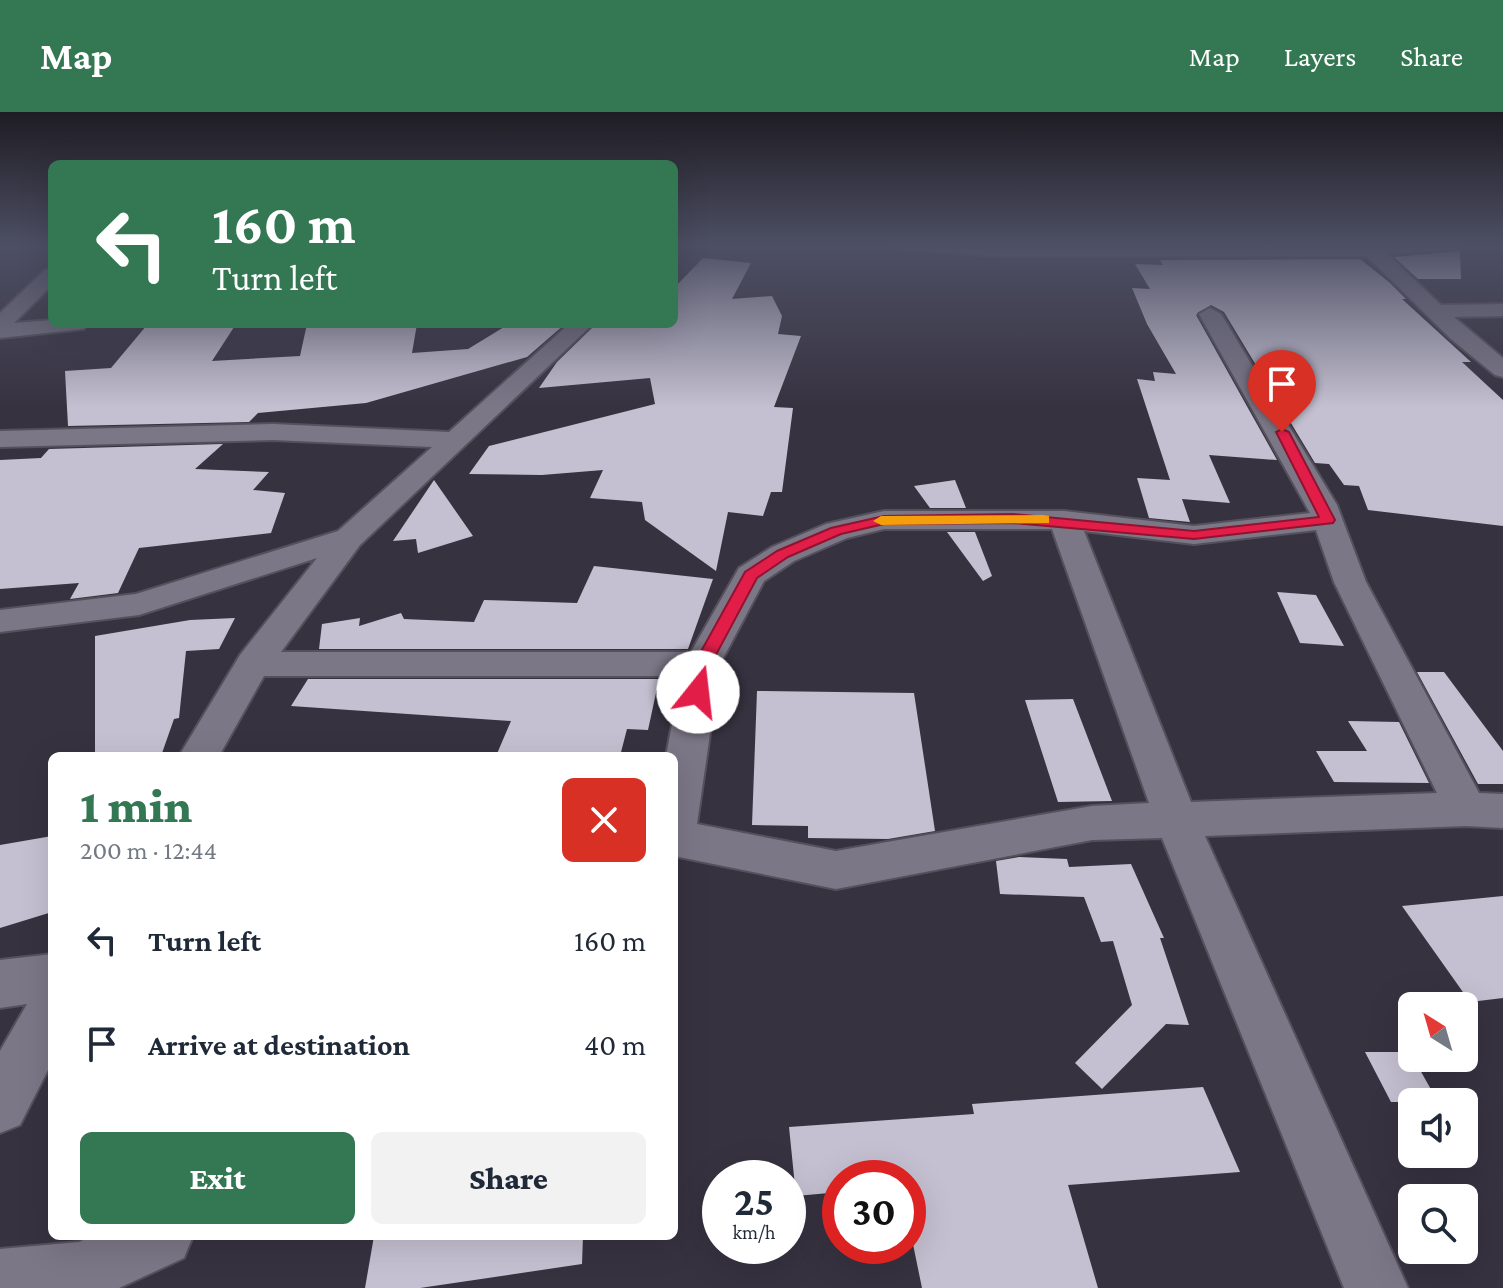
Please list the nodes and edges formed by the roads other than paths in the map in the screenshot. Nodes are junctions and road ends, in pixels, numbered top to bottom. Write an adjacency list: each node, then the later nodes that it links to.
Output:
1 (27, 299): 6 (street)
2 (1424, 299): 4 (street)
3 (1503, 310): 4 (street)
4 (1437, 311): 10 (street)
5 (1210, 314): 14 (street)
6 (0, 325)
7 (48, 327): 9 (street)
8 (578, 328): 12 (street)
9 (0, 331)
10 (1503, 370)
11 (0, 439): 12 (street)
12 (458, 440): 15 (street)
13 (1064, 520): 14 (street); 18 (street); 22 (street)
14 (1328, 520): 21 (street)
15 (349, 538): 16 (street); 17 (street)
16 (0, 621)
17 (253, 664): 18 (street); 19 (street)
18 (702, 664): 20 (street)
19 (201, 752)
20 (678, 806)
21 (1485, 810): 22 (street)
22 (1176, 819): 23 (street); 30 (street)
23 (678, 839)
24 (48, 978): 25 (street)
25 (0, 984)
26 (48, 1016): 27 (street)
27 (0, 1105)
28 (153, 1240): 29 (street)
29 (0, 1281)
30 (1376, 1288)

